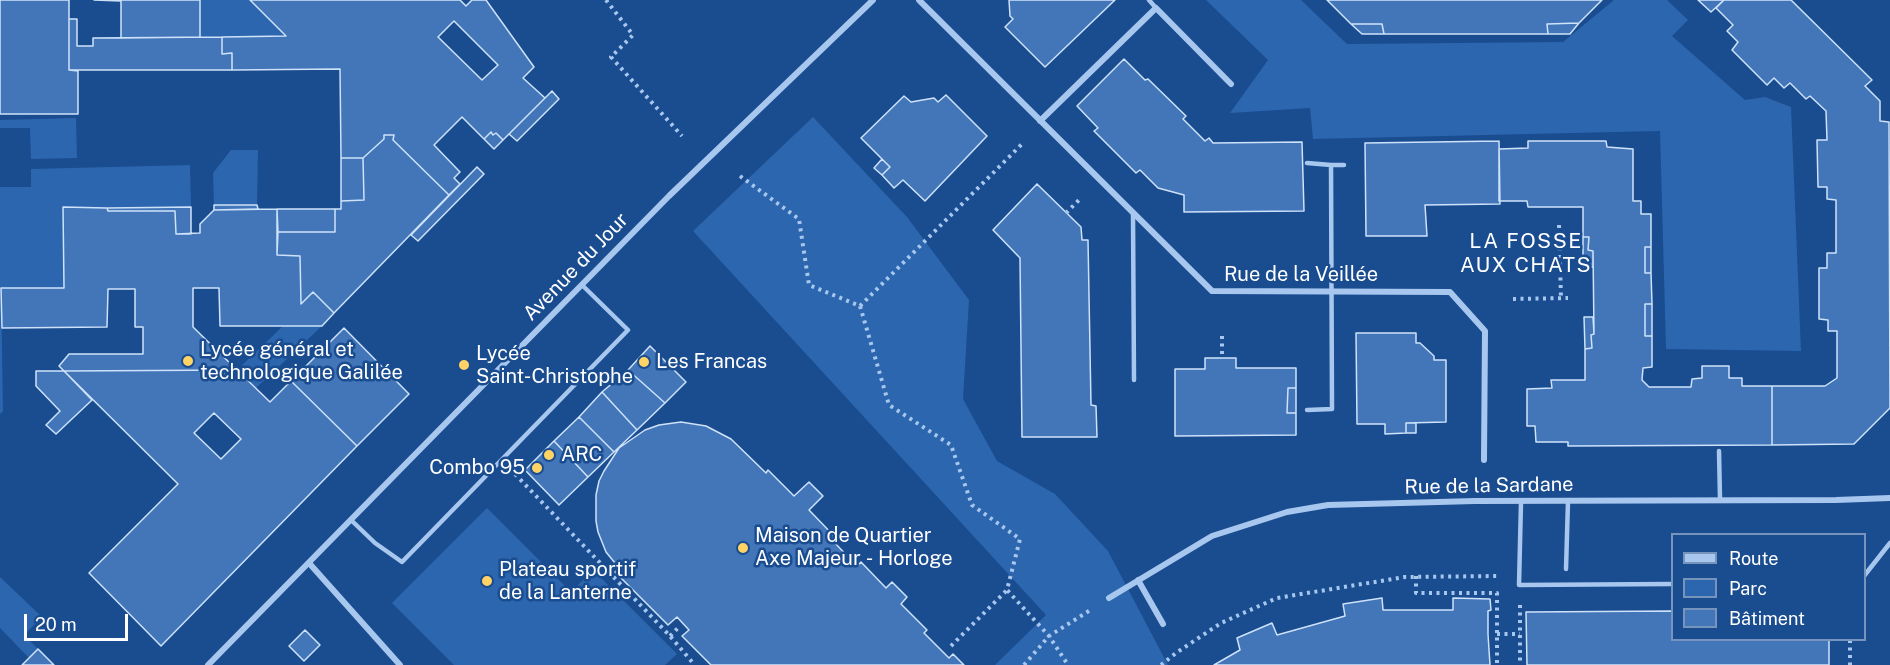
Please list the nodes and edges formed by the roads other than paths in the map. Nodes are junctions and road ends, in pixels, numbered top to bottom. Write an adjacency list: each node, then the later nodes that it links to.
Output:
1 (873, 0): 11 (street, Avenue du Jour)
2 (919, 0): 6 (street, Rue de la Veillée)
3 (1149, 0): 4 (lane)
4 (1156, 8): 5 (street); 6 (street)
5 (1231, 84)
6 (1040, 121): 10 (street, Rue de la Veillée)
7 (1307, 163): 8 (lane)
8 (1331, 165): 9 (lane); 12 (lane)
9 (1344, 165)
10 (1133, 213): 12 (street, Rue de la Veillée); 13 (lane)
11 (582, 285): 21 (street, Avenue du Jour); 21 (lane)
12 (1330, 291): 14 (lane); 16 (street, Rue de la Veillée)
13 (1134, 380)
14 (1308, 410)
15 (1719, 451): 18 (lane)
16 (1484, 460)
17 (1890, 498): 18 (street, Rue de la Sardane)
18 (1720, 499): 19 (street, Rue de la Sardane)
19 (1568, 501): 20 (street, Rue de la Sardane); 24 (lane)
20 (1521, 502): 26 (street, Rue de la Sardane); 27 (lane)
21 (351, 520): 23 (street, Avenue du Jour)
22 (1890, 543): 25 (lane)
23 (309, 563): 30 (street, Avenue du Jour); 31 (street)
24 (1566, 569)
25 (1866, 573)
26 (1138, 580): 28 (street, Rue de la Sardane); 29 (street)
27 (1671, 584)
28 (1109, 598)
29 (1163, 624)
30 (208, 665)
31 (400, 665)

